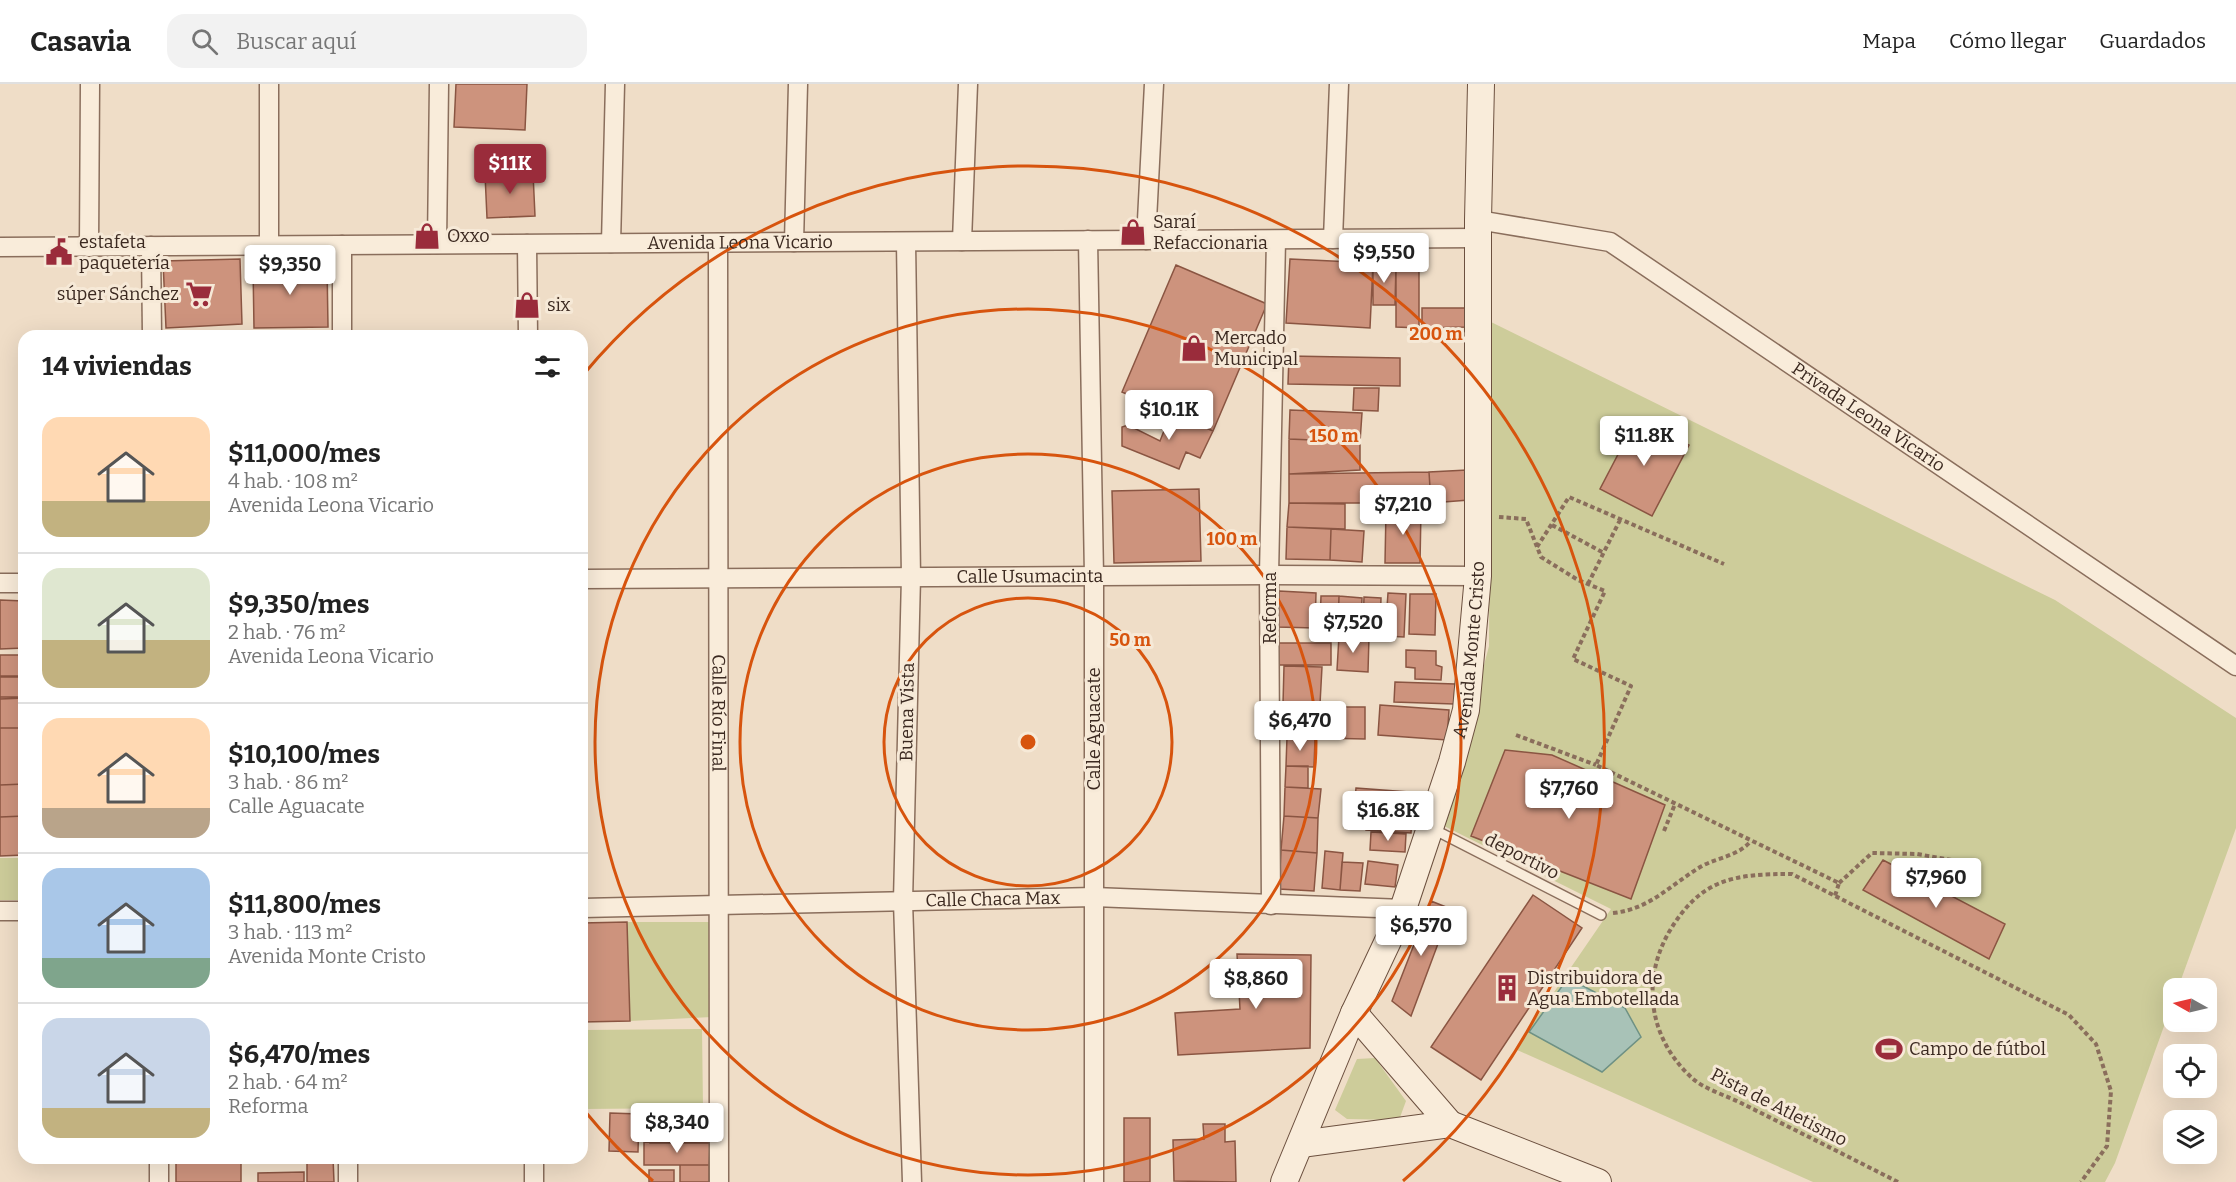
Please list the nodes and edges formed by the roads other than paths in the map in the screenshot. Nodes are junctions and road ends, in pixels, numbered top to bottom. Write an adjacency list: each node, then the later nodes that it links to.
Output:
1 (90, 84): 26 (street)
2 (269, 84): 22 (street)
3 (439, 84): 20 (street)
4 (615, 84): 18 (street)
5 (798, 84): 16 (street)
6 (968, 84): 15 (street)
7 (1154, 84): 13 (street)
8 (1339, 84): 11 (street)
9 (1481, 84): 10 (main road, Avenida Monte Cristo)
10 (1478, 229): 11 (street, Avenida Leona Vicario); 32 (main road, Avenida Monte Cristo); 38 (street, Privada Leona Vicario)
11 (1333, 239): 14 (street, Avenida Leona Vicario)
12 (1088, 240): 13 (street, Avenida Leona Vicario); 15 (street, Avenida Leona Vicario); 31 (street, Calle Aguacate)
13 (1146, 240): 14 (street, Avenida Leona Vicario)
14 (1276, 240): 30 (street, Reforma)
15 (962, 241): 17 (street, Avenida Leona Vicario)
16 (794, 242): 17 (street, Avenida Leona Vicario); 19 (street, Avenida Leona Vicario)
17 (906, 242): 33 (street, Buena Vista)
18 (611, 243): 19 (street, Avenida Leona Vicario); 21 (street, Avenida Leona Vicario)
19 (718, 243): 34 (street, Calle Río Final)
20 (437, 244): 21 (street, Avenida Leona Vicario); 23 (street, Avenida Leona Vicario)
21 (527, 244): 29 (street)
22 (269, 245): 23 (street, Avenida Leona Vicario); 24 (street, Avenida Leona Vicario)
23 (342, 245): 28 (street)
24 (151, 246): 26 (street, Avenida Leona Vicario); 27 (street)
25 (0, 247): 26 (street, Avenida Leona Vicario)
26 (89, 247)
27 (152, 330)
28 (342, 330)
29 (528, 330)
30 (1269, 575): 31 (street, Calle Usumacinta); 32 (street, Calle Usumacinta); 43 (street, Reforma)
31 (1094, 576): 33 (street, Calle Usumacinta); 40 (street, Calle Aguacate)
32 (1478, 576): 39 (main road, Avenida Monte Cristo)
33 (910, 577): 34 (street, Calle Usumacinta); 41 (street, Buena Vista)
34 (718, 578): 35 (street, Calle Usumacinta); 42 (street, Calle Río Final)
35 (588, 579)
36 (0, 583): 37 (street)
37 (18, 583)
38 (2236, 666)
39 (1429, 827): 45 (main road, Avenida Monte Cristo); 48 (lane, deportivo)
40 (1094, 897): 41 (street, Calle Chaca Max); 43 (street, Calle Chaca Max); 60 (street, Calle Aguacate)
41 (903, 901): 42 (street, Calle Chaca Max); 59 (street, Buena Vista)
42 (718, 905): 44 (street, Calle Chaca Max); 58 (street, Calle Río Final)
43 (1271, 905): 45 (street, Calle Chaca Max)
44 (588, 909)
45 (1403, 909): 49 (main road, Avenida Monte Cristo)
46 (0, 911): 47 (street)
47 (18, 911)
48 (1600, 915)
49 (1354, 1013): 50 (main road); 51 (main road, Avenida Monte Cristo)
50 (1450, 1124): 51 (main road); 62 (main road)
51 (1301, 1144): 61 (main road, Avenida Monte Cristo)
52 (159, 1164): 55 (street)
53 (348, 1164): 56 (street)
54 (534, 1164): 57 (street)
55 (159, 1182)
56 (348, 1182)
57 (534, 1182)
58 (719, 1182)
59 (912, 1182)
60 (1094, 1182)
61 (1284, 1182)
62 (1598, 1182)

